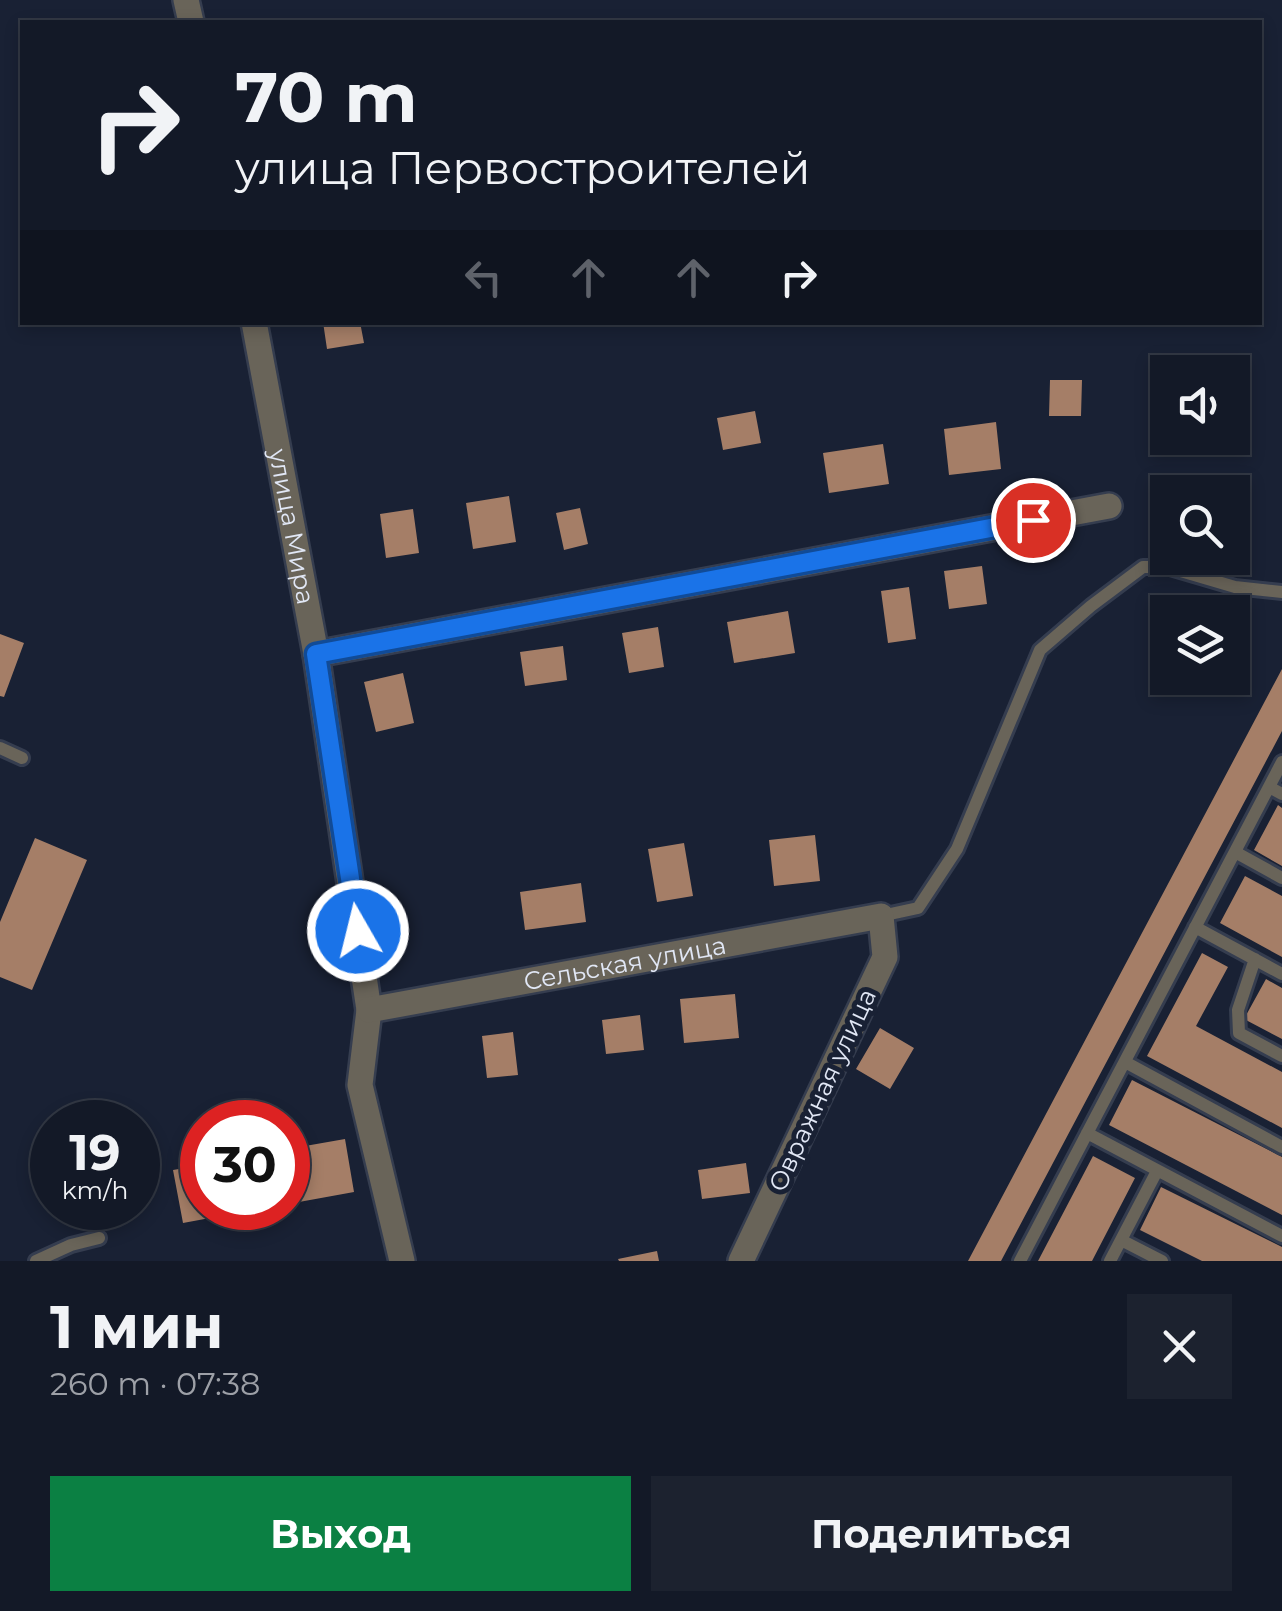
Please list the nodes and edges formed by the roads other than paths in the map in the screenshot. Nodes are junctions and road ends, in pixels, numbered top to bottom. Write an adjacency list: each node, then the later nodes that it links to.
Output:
1 (255, 325): 4 (street, улица Мира)
2 (1109, 506): 4 (street)
3 (1282, 592): 12 (lane)
4 (316, 654): 16 (street, улица Мира)
5 (0, 748): 6 (lane)
6 (22, 758)
7 (1282, 762): 8 (lane)
8 (1268, 787): 9 (lane); 10 (lane)
9 (1282, 794)
10 (1234, 852): 11 (lane); 13 (lane)
11 (1282, 878)
12 (881, 916): 16 (street, Сельская улица); 27 (street, Овражная улица)
13 (1195, 927): 14 (lane); 18 (lane)
14 (1255, 959): 15 (lane); 17 (lane)
15 (1282, 974)
16 (369, 1010): 26 (street, улица Мира)
17 (1282, 1056)
18 (1124, 1062): 19 (lane); 20 (lane)
19 (1087, 1133): 21 (lane); 28 (lane)
20 (1282, 1147)
21 (1157, 1170): 22 (lane); 24 (lane)
22 (1282, 1236)
23 (100, 1238): 25 (lane)
24 (1121, 1240): 29 (lane); 30 (lane)
25 (36, 1261)
26 (402, 1261)
27 (741, 1261)
28 (1020, 1261)
29 (1110, 1261)
30 (1162, 1261)

